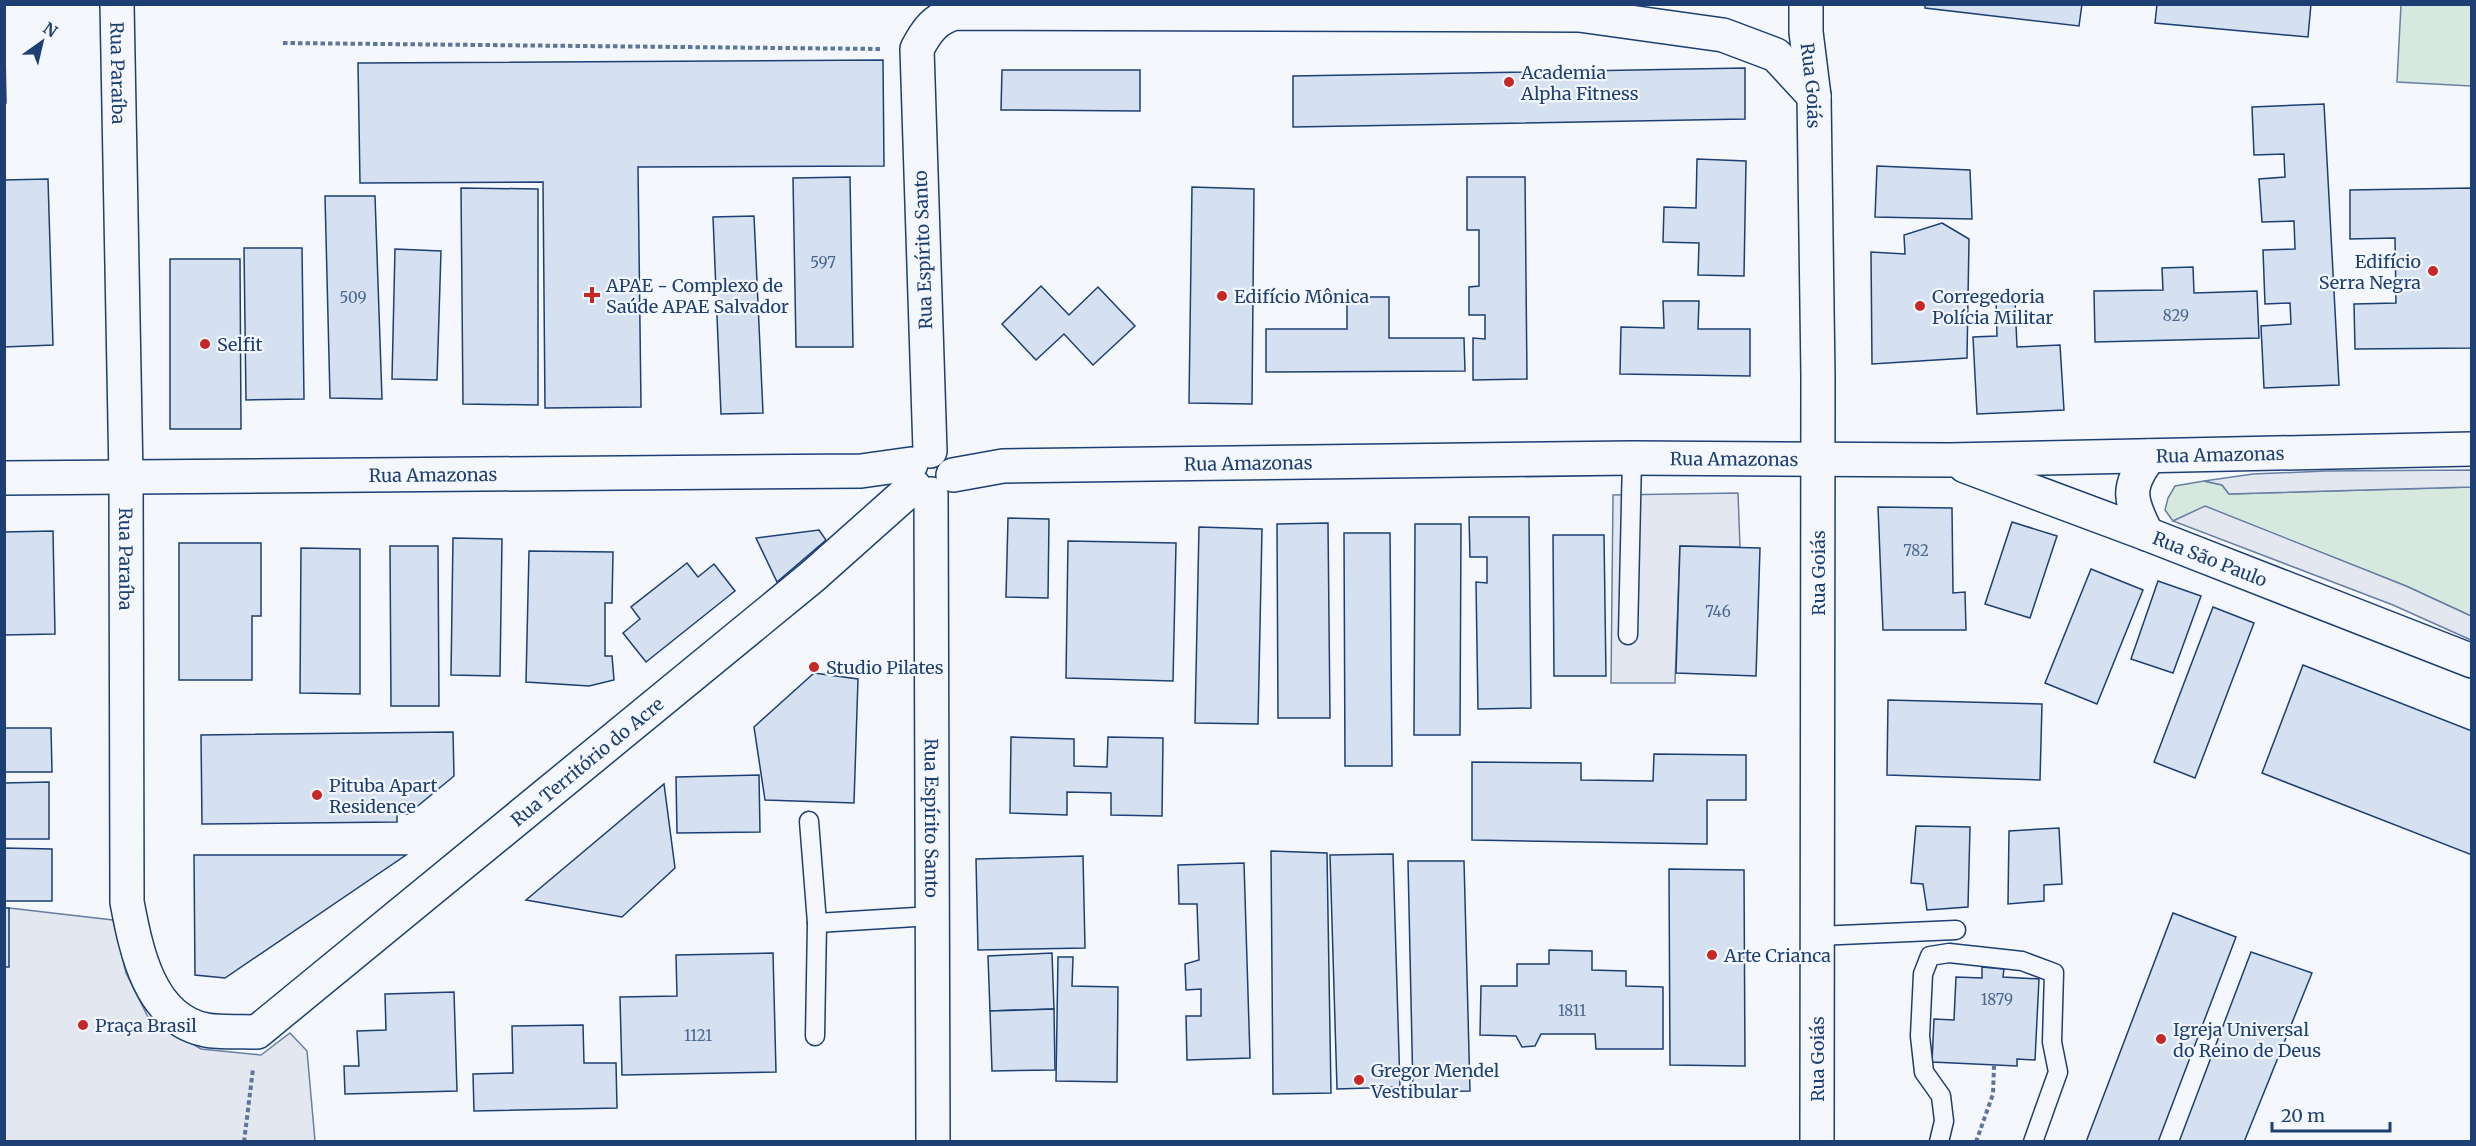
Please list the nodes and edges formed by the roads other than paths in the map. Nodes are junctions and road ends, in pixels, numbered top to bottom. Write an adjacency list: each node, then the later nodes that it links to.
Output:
1 (117, 4): 11 (street, Rua Paraíba)
2 (1806, 4): 4 (street, Rua Goiás)
3 (1586, 10): 4 (street); 10 (street, Rua Espírito Santo)
4 (1814, 96): 8 (street, Rua Goiás)
5 (2472, 449): 6 (street, Rua Amazonas)
6 (2150, 456): 9 (street, Rua Amazonas); 13 (street)
7 (1632, 458): 8 (street, Rua Amazonas); 10 (street, Rua Amazonas); 14 (lane)
8 (1818, 459): 9 (street, Rua Amazonas); 20 (street, Rua Goiás)
9 (1949, 460): 13 (street, Rua São Paulo)
10 (929, 474): 11 (street, Rua Amazonas); 17 (street, Rua Espírito Santo); 21 (street, Rua Território do Acre)
11 (126, 477): 12 (street, Rua Amazonas); 21 (street, Rua Paraíba)
12 (4, 478)
13 (2147, 534): 15 (street, Rua São Paulo)
14 (1628, 635)
15 (2472, 661)
16 (809, 820): 18 (lane)
17 (932, 915): 18 (lane); 23 (street, Rua Espírito Santo)
18 (817, 923): 22 (lane)
19 (1956, 930): 20 (lane)
20 (1817, 936): 24 (street, Rua Goiás)
21 (257, 1032)
22 (814, 1036)
23 (933, 1142)
24 (1817, 1142)
25 (1939, 1142): 26 (lane)
26 (2033, 1142)

